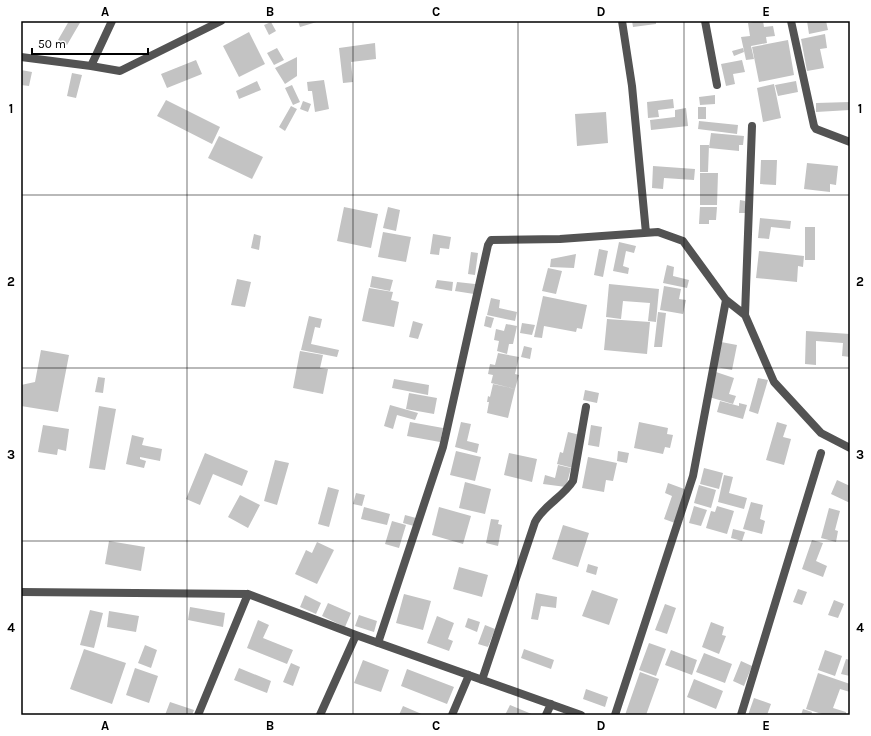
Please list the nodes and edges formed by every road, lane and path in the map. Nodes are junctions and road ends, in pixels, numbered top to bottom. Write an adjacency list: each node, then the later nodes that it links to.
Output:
1 (112, 21): 7 (street)
2 (221, 21): 7 (street)
3 (622, 21): 11 (street)
4 (705, 21): 8 (street)
5 (791, 21): 10 (street)
6 (21, 57): 7 (street)
7 (91, 66)
8 (717, 86)
9 (752, 126): 13 (street)
10 (850, 142)
11 (646, 232): 12 (street); 20 (street)
12 (726, 300): 13 (street); 29 (street)
13 (745, 315): 15 (street)
14 (586, 406): 22 (street)
15 (850, 448)
16 (821, 453): 30 (street)
17 (21, 592): 18 (street)
18 (248, 594): 19 (street); 24 (street)
19 (356, 635): 20 (street); 25 (street)
20 (378, 643): 21 (street)
21 (469, 675): 22 (street); 26 (street)
22 (482, 680): 23 (street)
23 (551, 704): 27 (street); 28 (street)
24 (198, 715)
25 (320, 715)
26 (452, 715)
27 (546, 715)
28 (582, 715)
29 (615, 715)
30 (741, 715)

